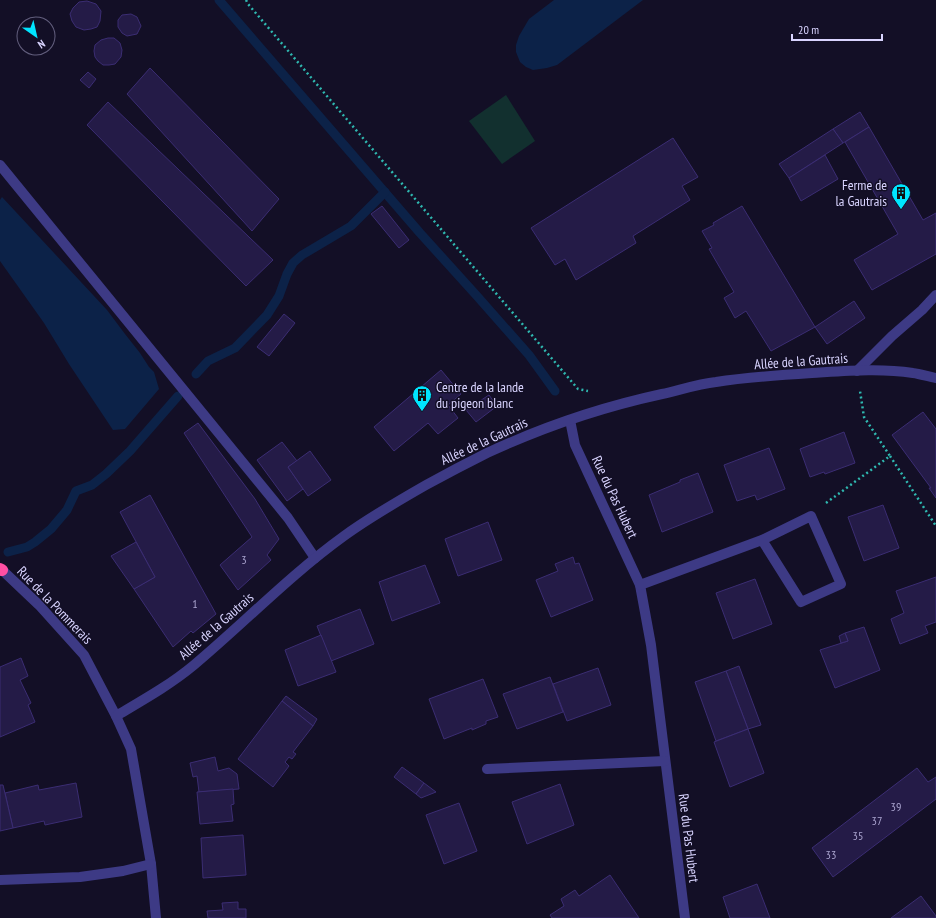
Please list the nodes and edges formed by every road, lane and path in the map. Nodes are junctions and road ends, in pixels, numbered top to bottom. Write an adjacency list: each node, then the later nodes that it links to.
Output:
1 (246, 0): 6 (path)
2 (0, 165): 12 (street)
3 (936, 295): 4 (street)
4 (857, 371): 5 (street, Allée de la Gautrais); 7 (street, Allée de la Gautrais); 8 (path)
5 (936, 378)
6 (593, 392)
7 (570, 420): 12 (street, Allée de la Gautrais); 14 (street, Rue du Pas Hubert)
8 (890, 456): 9 (path); 10 (path)
9 (811, 516): 11 (street); 11 (street)
10 (936, 526)
11 (762, 540): 14 (street)
12 (315, 558): 15 (street, Allée de la Gautrais)
13 (1, 570): 15 (street, Rue de la Pommerais)
14 (640, 585): 16 (street, Rue du Pas Hubert)
15 (116, 716): 18 (street, Rue de la Pommerais)
16 (665, 761): 17 (street); 21 (street, Rue du Pas Hubert)
17 (487, 769)
18 (151, 864): 19 (street); 20 (street, Rue de la Pommerais)
19 (0, 880)
20 (156, 918)
21 (685, 918)

